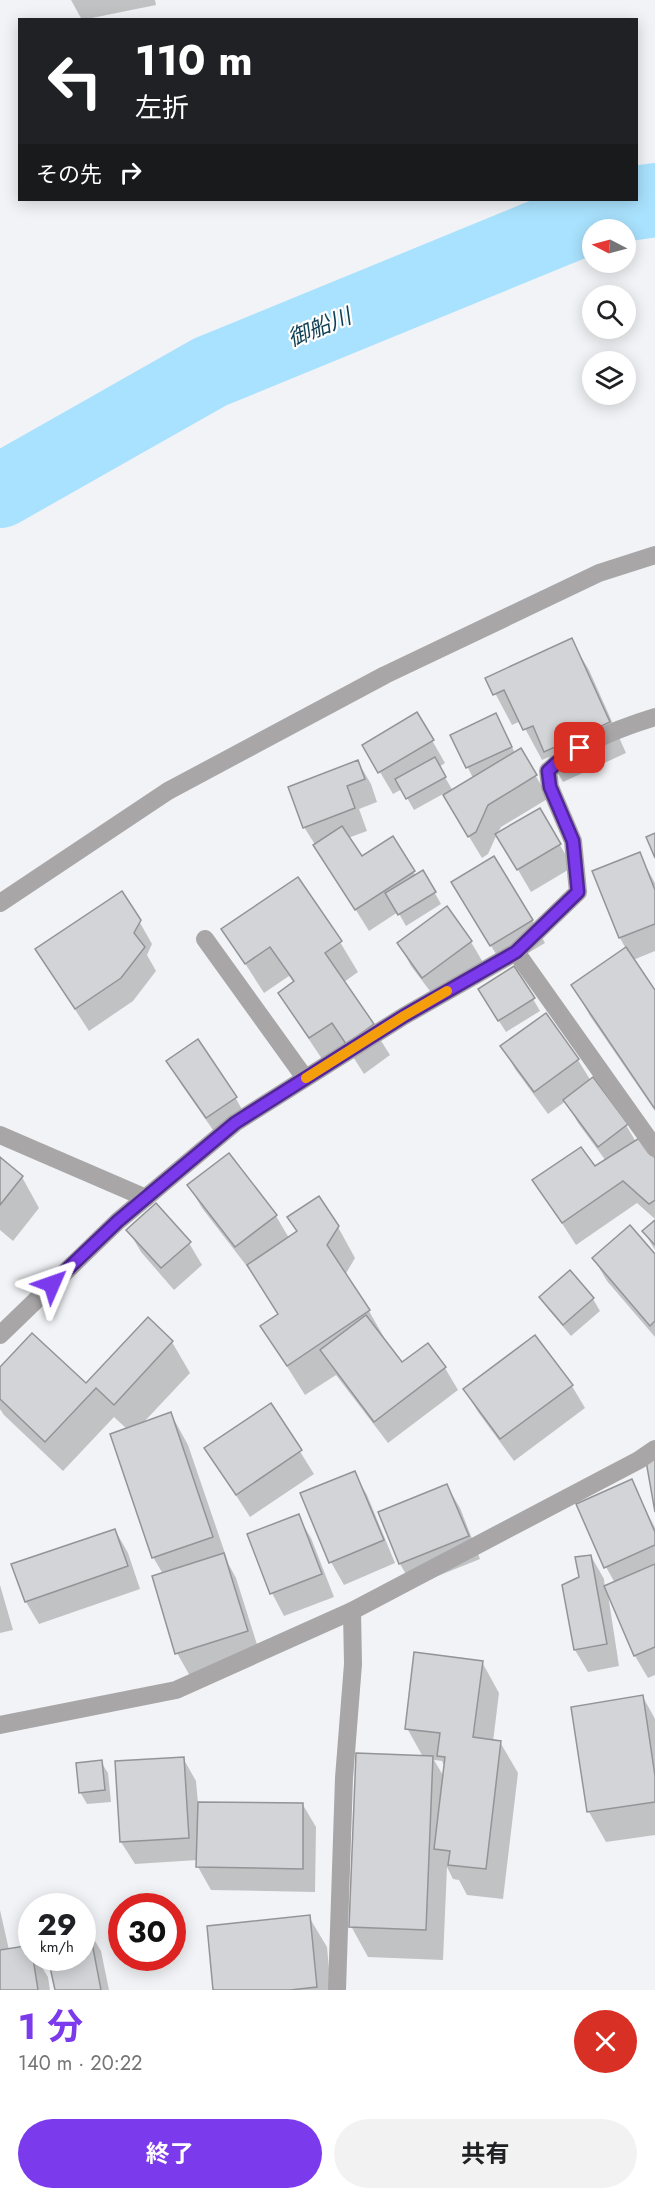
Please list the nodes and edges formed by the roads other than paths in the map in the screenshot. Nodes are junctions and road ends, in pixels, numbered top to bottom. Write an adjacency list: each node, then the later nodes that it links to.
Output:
1 (655, 555): 3 (street)
2 (655, 717): 5 (street)
3 (0, 903)
4 (205, 939): 6 (street)
5 (516, 952): 6 (street); 8 (street)
6 (305, 1078): 9 (street)
7 (0, 1135): 9 (street)
8 (655, 1148)
9 (146, 1198): 10 (street)
10 (0, 1335)
11 (655, 1449): 12 (street)
12 (351, 1611): 13 (street); 14 (street)
13 (0, 1725)
14 (337, 1990)

